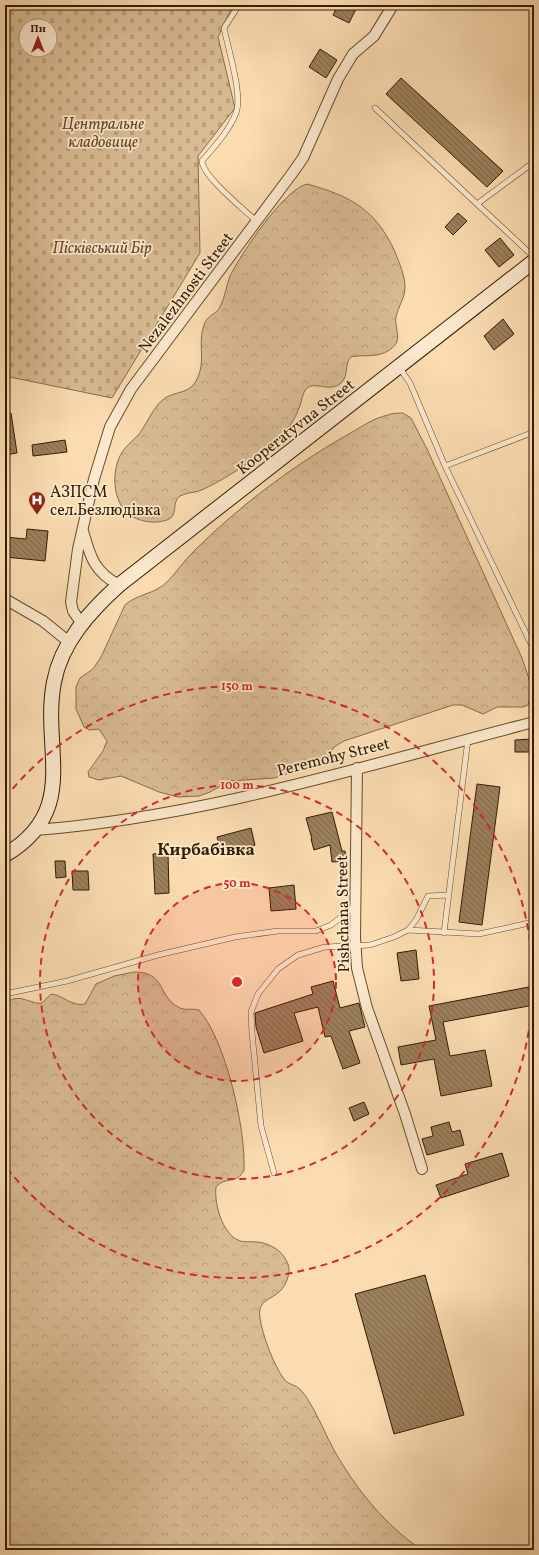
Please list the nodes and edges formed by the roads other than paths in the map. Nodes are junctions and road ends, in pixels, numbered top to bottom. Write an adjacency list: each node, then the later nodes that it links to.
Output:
1 (239, 5): 6 (lane)
2 (393, 5): 6 (street, Nezalezhnosti Street)
3 (375, 108): 5 (lane)
4 (534, 162): 5 (lane)
5 (477, 204): 7 (lane)
6 (256, 221): 12 (street, Nezalezhnosti Street)
7 (534, 257)
8 (534, 261): 9 (street, Kooperatyvna Street)
9 (398, 367): 11 (lane); 13 (street, Kooperatyvna Street)
10 (534, 432): 11 (lane)
11 (445, 466): 17 (lane)
12 (83, 529): 13 (street); 15 (street, Nezalezhnosti Street)
13 (119, 585): 15 (street, Kooperatyvna Street)
14 (5, 599): 16 (street)
15 (82, 624): 16 (street, Kooperatyvna Street)
16 (69, 642): 21 (street, Kooperatyvna Street)
17 (534, 650)
18 (534, 722): 19 (street, Peremohy Street)
19 (468, 739): 20 (street, Peremohy Street); 23 (lane)
20 (357, 768): 21 (street, Peremohy Street); 24 (street, Pishchana Street)
21 (35, 830): 22 (street)
22 (5, 855)
23 (448, 895): 26 (lane); 27 (lane)
24 (355, 906): 28 (street, Pishchana Street); 29 (lane)
25 (534, 922): 27 (lane)
26 (408, 930): 27 (lane); 28 (lane)
27 (444, 933)
28 (355, 946): 30 (street, Pishchana Street); 31 (lane)
29 (5, 994)
30 (422, 1169)
31 (274, 1173)

